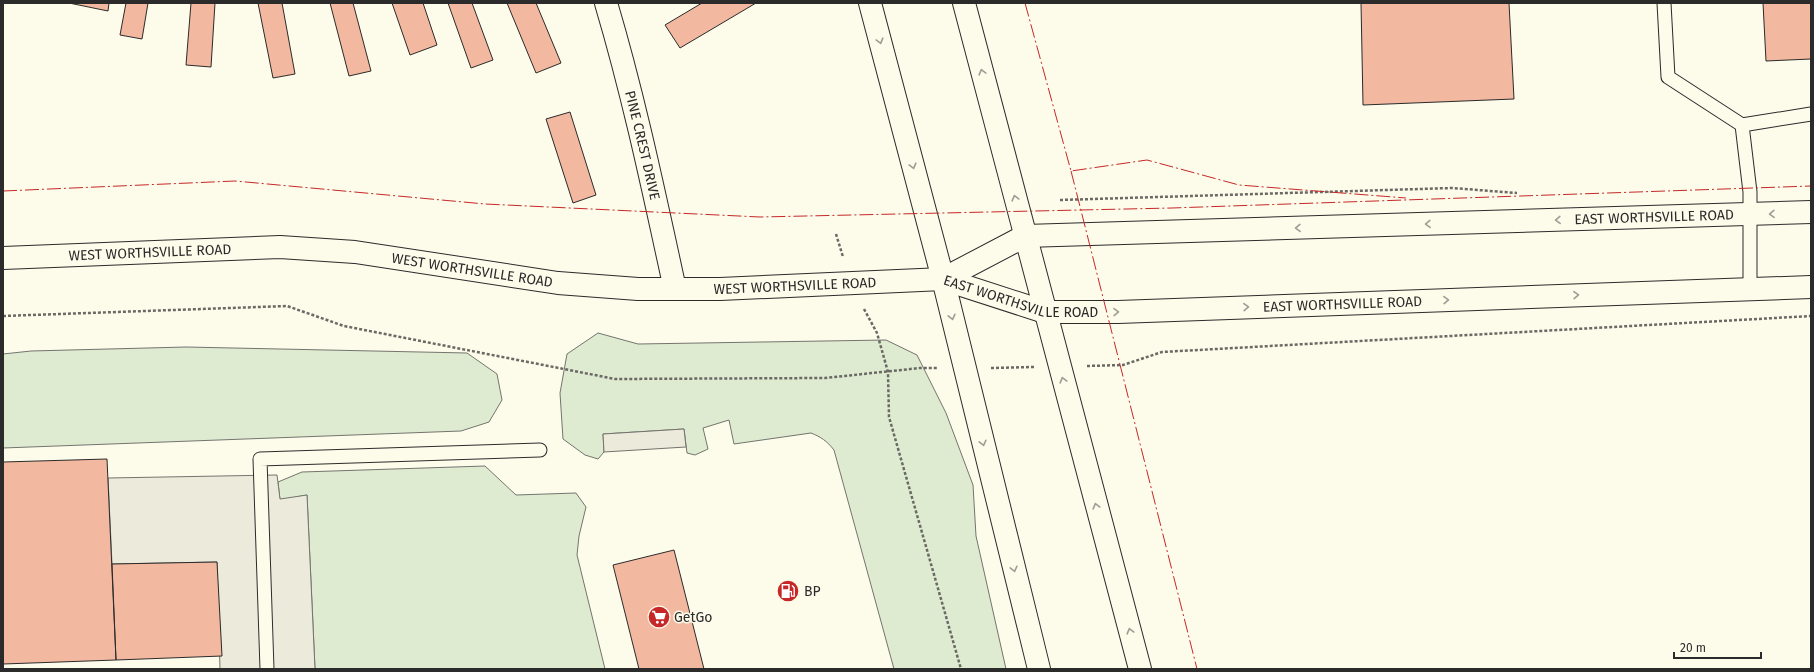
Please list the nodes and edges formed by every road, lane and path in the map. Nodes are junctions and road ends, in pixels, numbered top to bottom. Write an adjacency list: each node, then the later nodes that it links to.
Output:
1 (606, 3): 17 (main road, PINE CREST DRIVE)
2 (870, 3): 14 (main road, one-way to 14)
3 (964, 3): 12 (main road, one-way to 3)
4 (1664, 3): 6 (lane)
5 (1811, 114): 6 (lane)
6 (1742, 125): 10 (lane)
7 (1521, 193): 8 (path)
8 (1060, 200)
9 (1811, 212): 10 (main road, EAST WORTHSVILLE ROAD, one-way to 10)
10 (1750, 214): 12 (main road, EAST WORTHSVILLE ROAD, one-way to 12); 18 (lane)
11 (836, 234): 15 (path)
12 (1025, 236): 14 (main road, EAST WORTHSVILLE ROAD); 19 (main road)
13 (3, 258): 17 (main road, WEST WORTHSVILLE ROAD)
14 (942, 279): 15 (main road, WEST WORTHSVILLE ROAD); 19 (main road, EAST WORTHSVILLE ROAD); 23 (main road, one-way to 23)
15 (851, 284): 17 (main road, WEST WORTHSVILLE ROAD); 24 (path)
16 (1811, 287): 18 (main road, EAST WORTHSVILLE ROAD)
17 (675, 289)
18 (1750, 289): 19 (main road, EAST WORTHSVILLE ROAD, one-way to 18)
19 (1045, 312): 22 (main road)
20 (3, 316): 24 (path)
21 (1811, 316): 22 (path)
22 (1059, 367): 23 (path); 29 (main road, one-way to 22)
23 (965, 368): 24 (path); 28 (main road, one-way to 28)
24 (888, 372): 27 (path)
25 (540, 450): 26 (lane)
26 (267, 669)
27 (961, 669)
28 (1039, 669)
29 (1140, 669)

